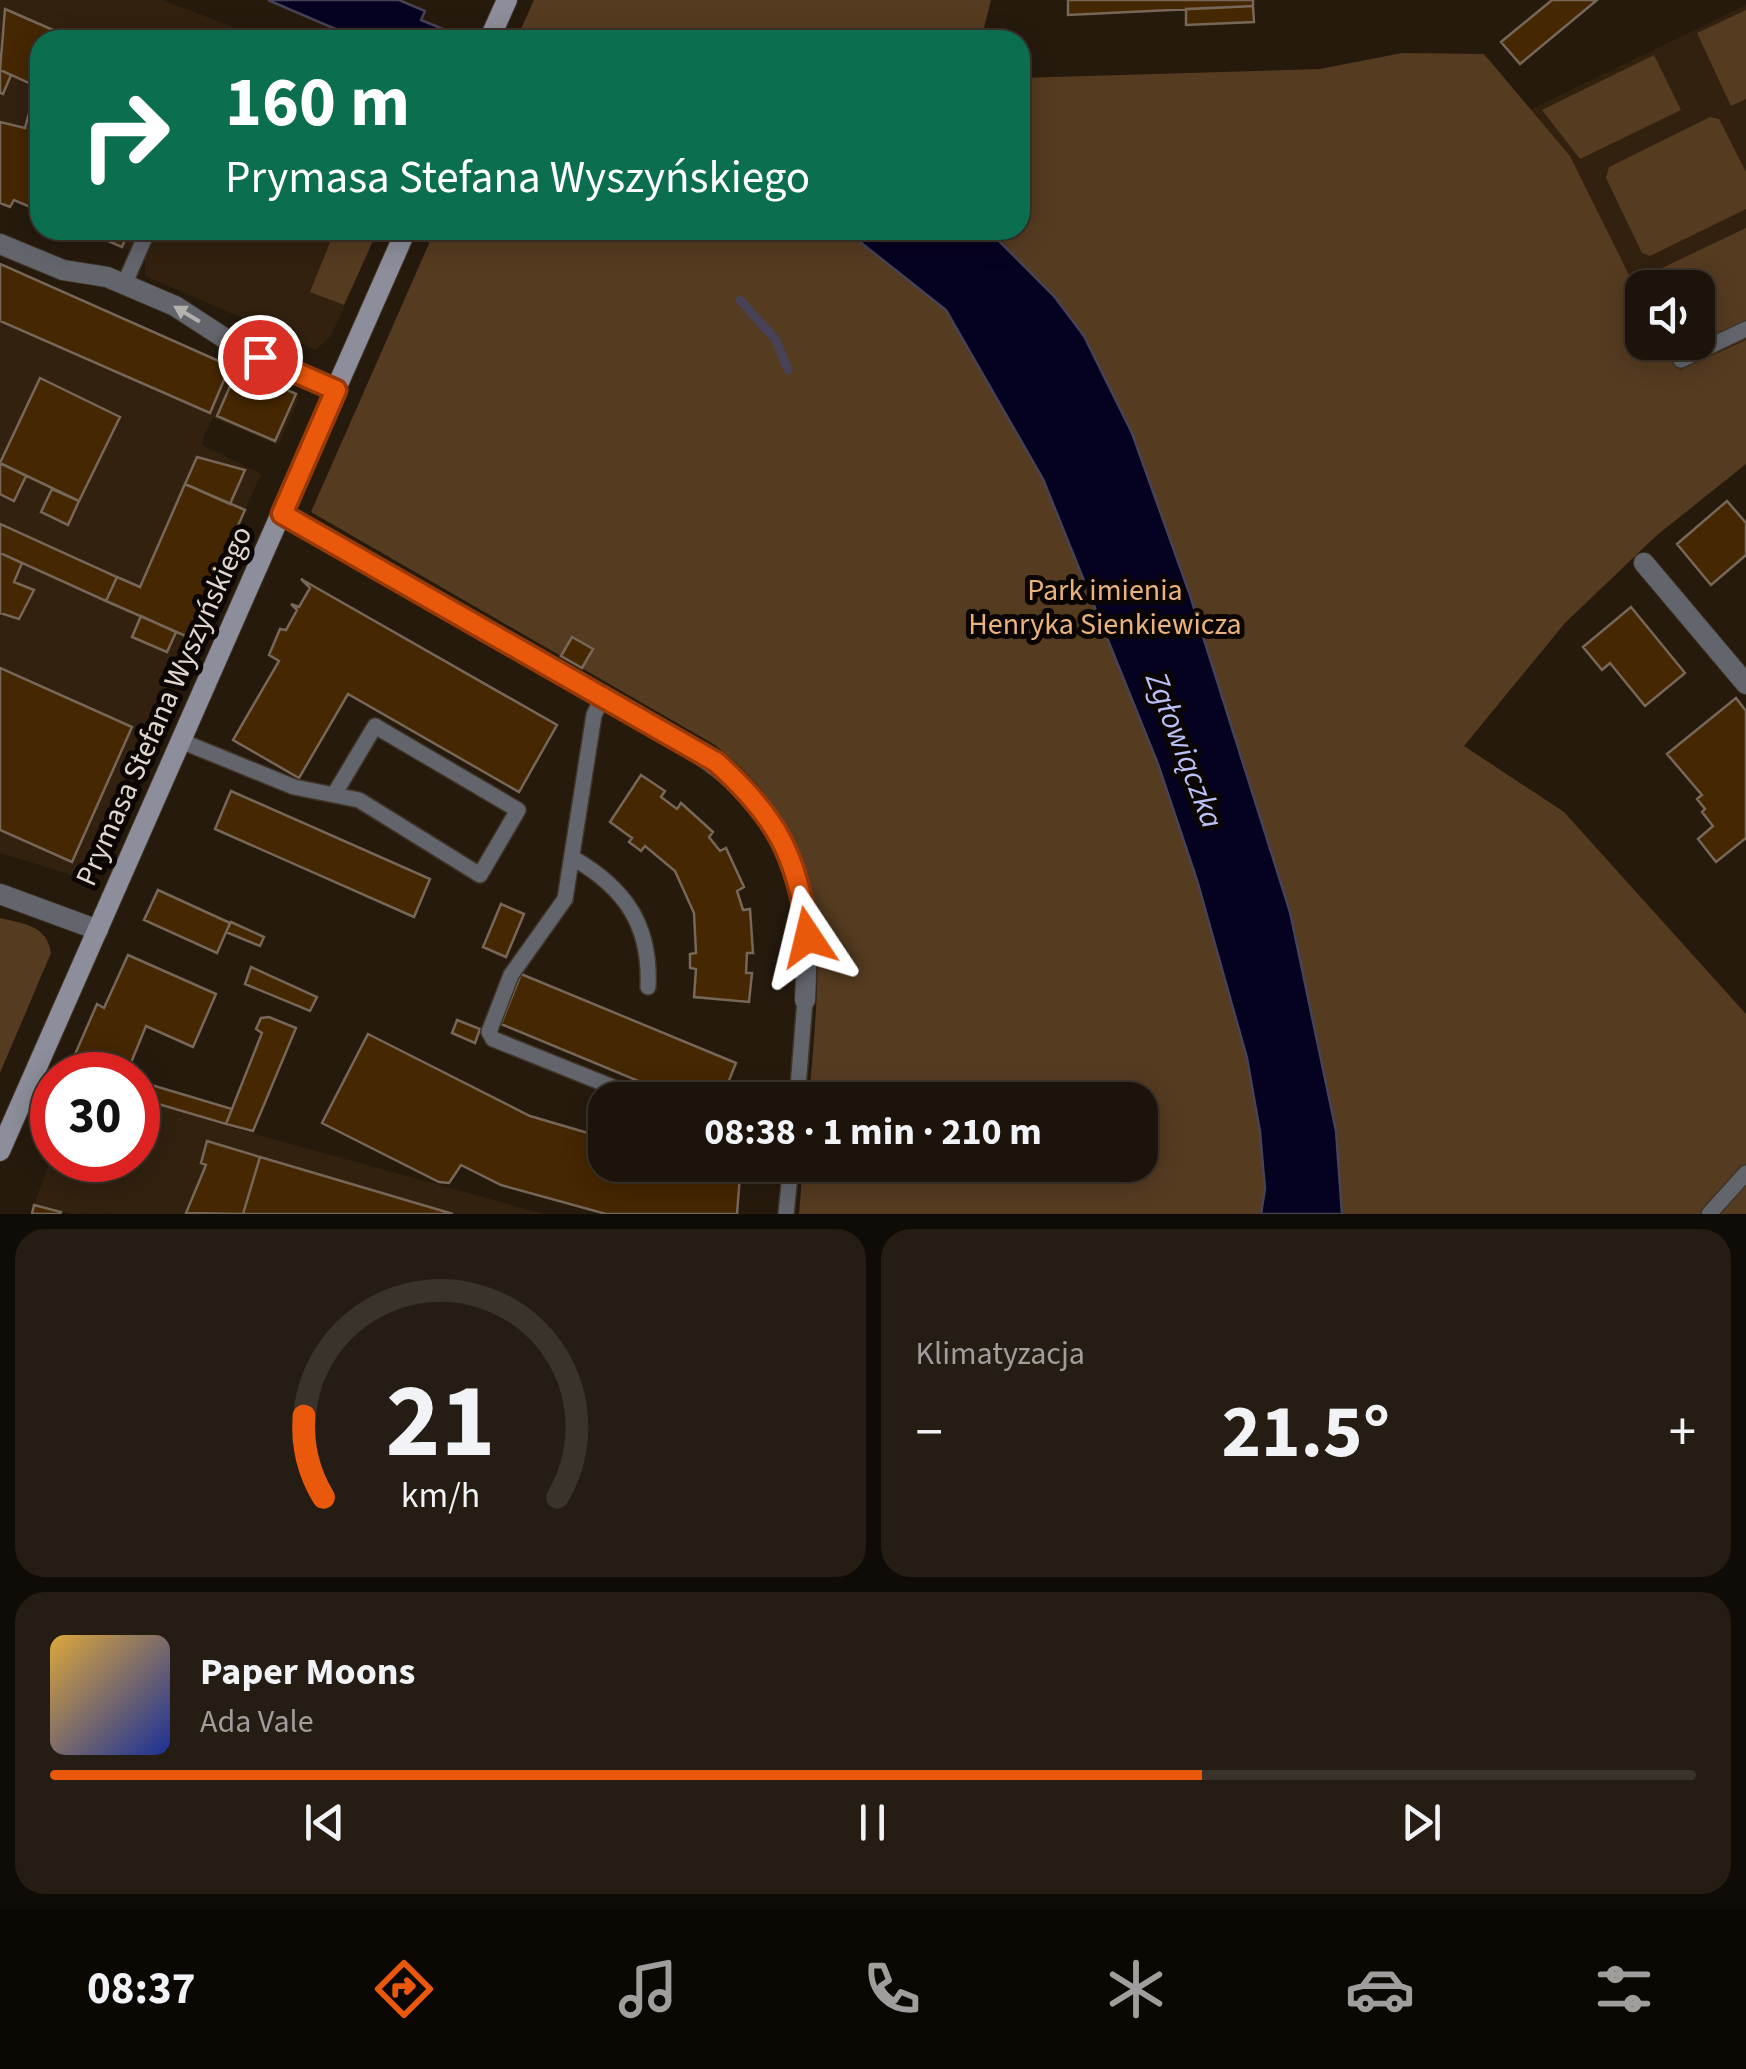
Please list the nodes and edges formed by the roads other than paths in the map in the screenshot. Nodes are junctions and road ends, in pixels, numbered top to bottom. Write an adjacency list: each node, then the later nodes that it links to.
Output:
1 (507, 0): 2 (main road)
2 (494, 30)
3 (144, 240): 6 (lane)
4 (402, 240): 9 (main road, Prymasa Stefana Wyszyńskiego)
5 (0, 244): 6 (street)
6 (124, 285): 9 (street, one-way to 6)
7 (1746, 329): 8 (lane)
8 (1715, 344)
9 (336, 390): 10 (main road, Prymasa Stefana Wyszyńskiego)
10 (282, 514): 13 (street); 14 (main road, Prymasa Stefana Wyszyńskiego)
11 (1644, 563): 12 (street)
12 (1746, 684)
13 (603, 696): 16 (lane); 20 (street)
14 (181, 741): 15 (lane); 18 (main road, Prymasa Stefana Wyszyńskiego)
15 (334, 793): 15 (lane)
16 (573, 858): 19 (lane); 21 (lane)
17 (0, 894): 18 (street)
18 (98, 930): 23 (main road, Prymasa Stefana Wyszyńskiego)
19 (648, 987)
20 (805, 1000): 22 (lane)
21 (601, 1082)
22 (798, 1082)
23 (0, 1150)
24 (1746, 1174): 27 (lane)
25 (789, 1182): 26 (lane)
26 (786, 1214)
27 (1710, 1214)

